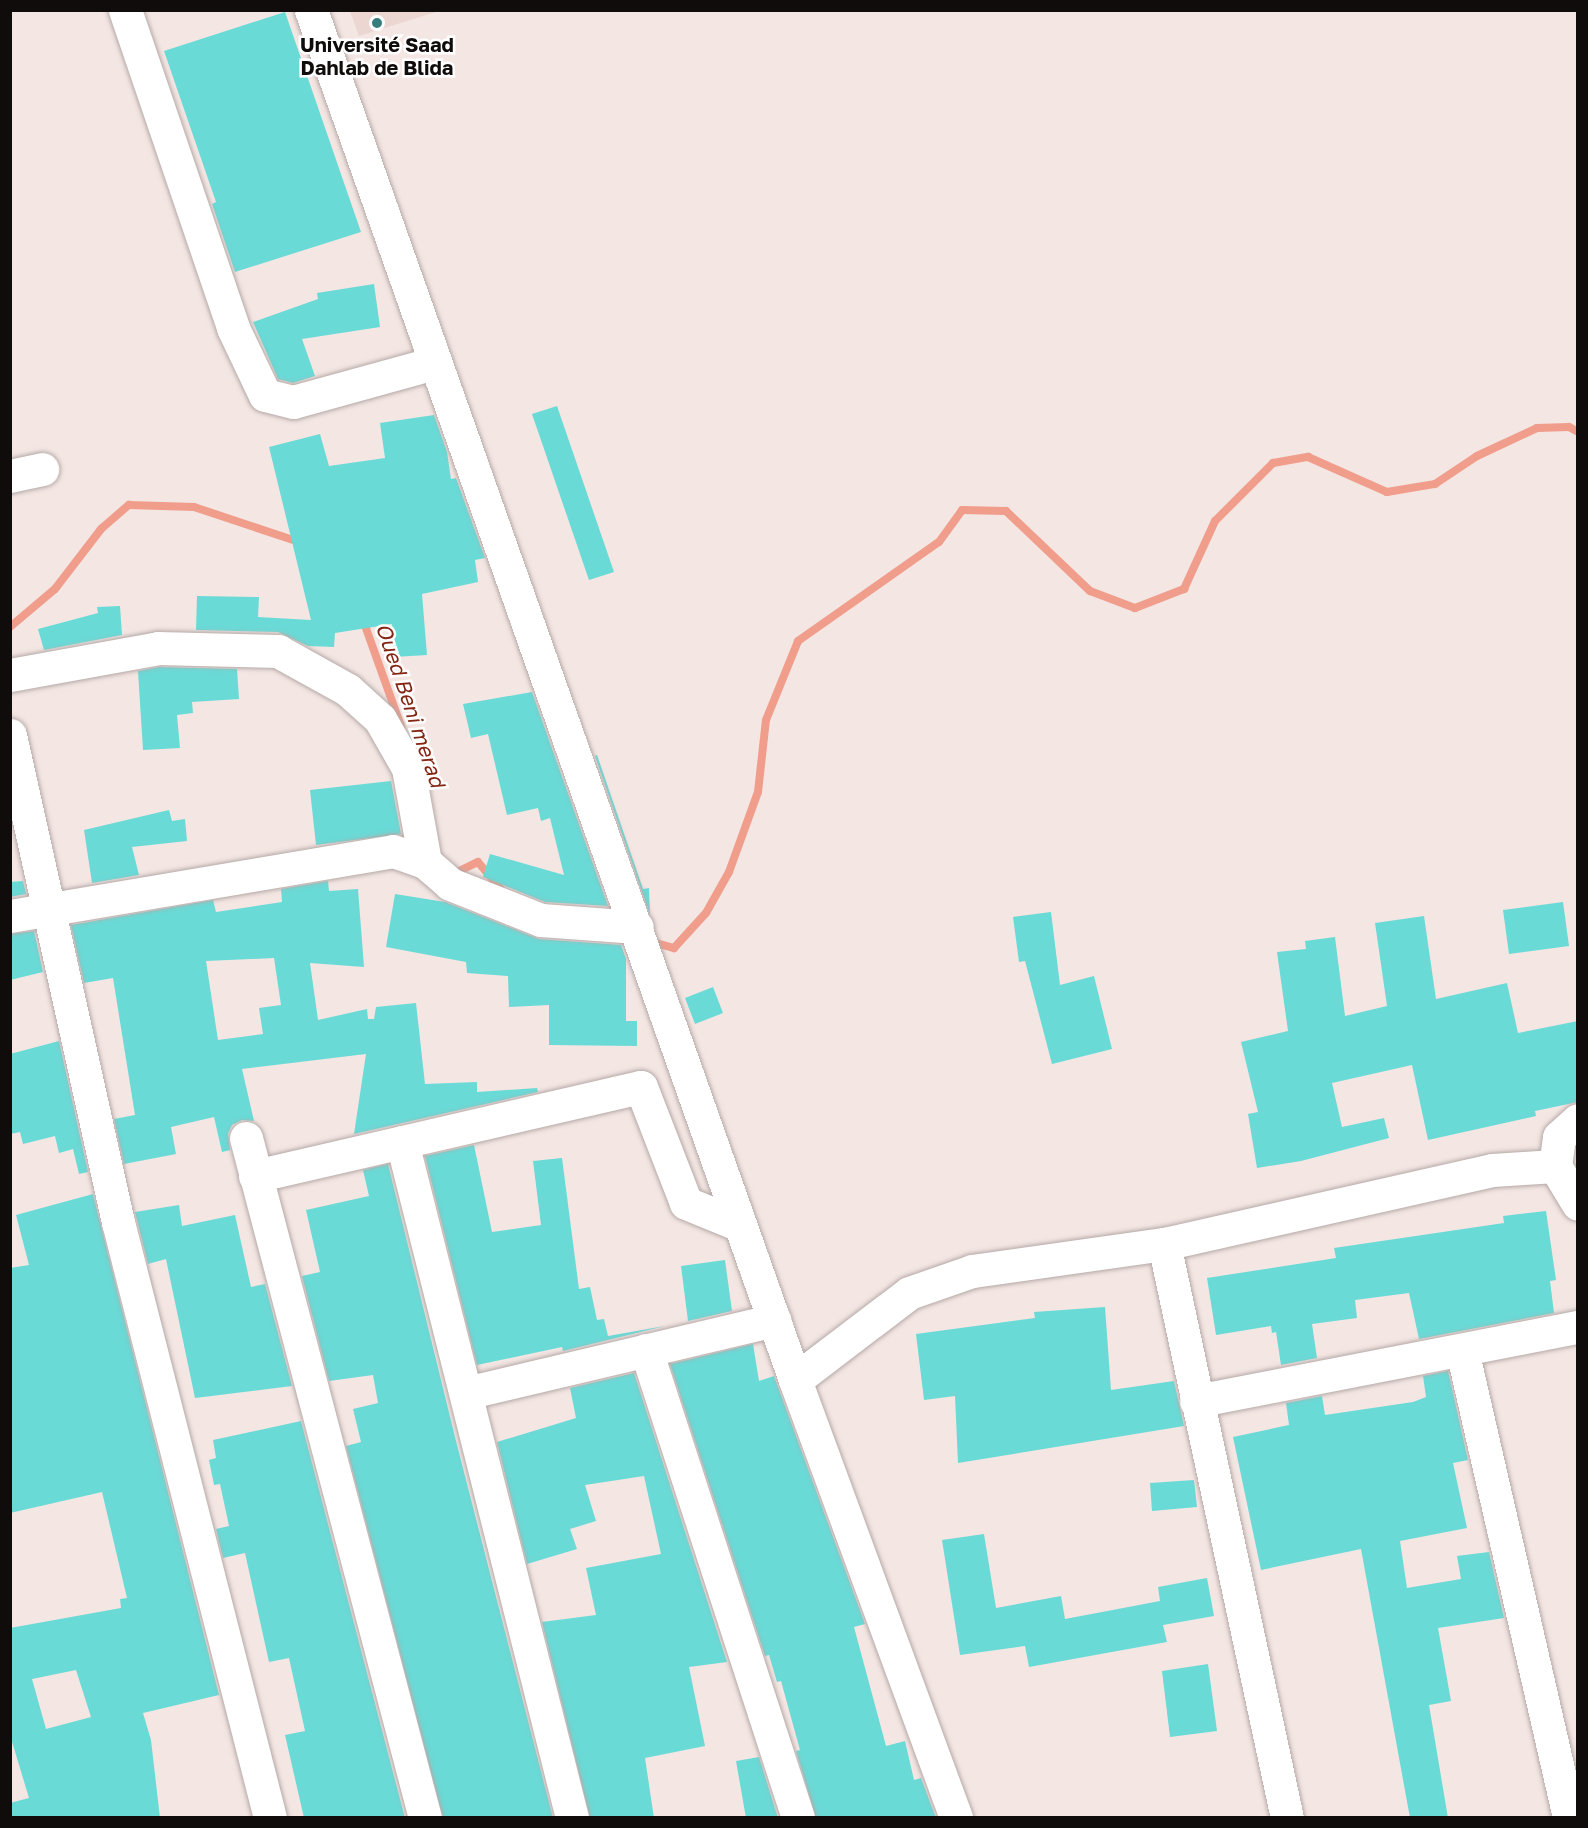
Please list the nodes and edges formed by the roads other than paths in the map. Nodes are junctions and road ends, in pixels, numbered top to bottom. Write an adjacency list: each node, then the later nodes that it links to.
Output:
1 (125, 10): 3 (street)
2 (311, 10): 3 (street)
3 (435, 363): 11 (street)
4 (42, 469): 5 (street)
5 (10, 476)
6 (10, 675): 8 (street)
7 (10, 735): 9 (street)
8 (424, 862): 9 (street); 11 (street)
9 (47, 907): 10 (street); 27 (street)
10 (10, 915)
11 (637, 927): 18 (street)
12 (1578, 1120): 15 (street)
13 (246, 1138): 16 (street)
14 (402, 1142): 16 (street); 18 (street); 25 (street)
15 (1555, 1166): 17 (street); 19 (street)
16 (255, 1176): 28 (street)
17 (1578, 1204)
18 (740, 1225): 20 (street)
19 (1164, 1244): 24 (street); 26 (street)
20 (774, 1320): 22 (street); 24 (street)
21 (1578, 1327): 23 (street)
22 (646, 1350): 25 (street); 30 (street)
23 (1462, 1350): 26 (street); 33 (street)
24 (795, 1380): 31 (street)
25 (466, 1393): 29 (street)
26 (1196, 1401): 32 (street)
27 (270, 1818)
28 (425, 1818)
29 (572, 1818)
30 (798, 1818)
31 (956, 1818)
32 (1287, 1818)
33 (1569, 1818)

